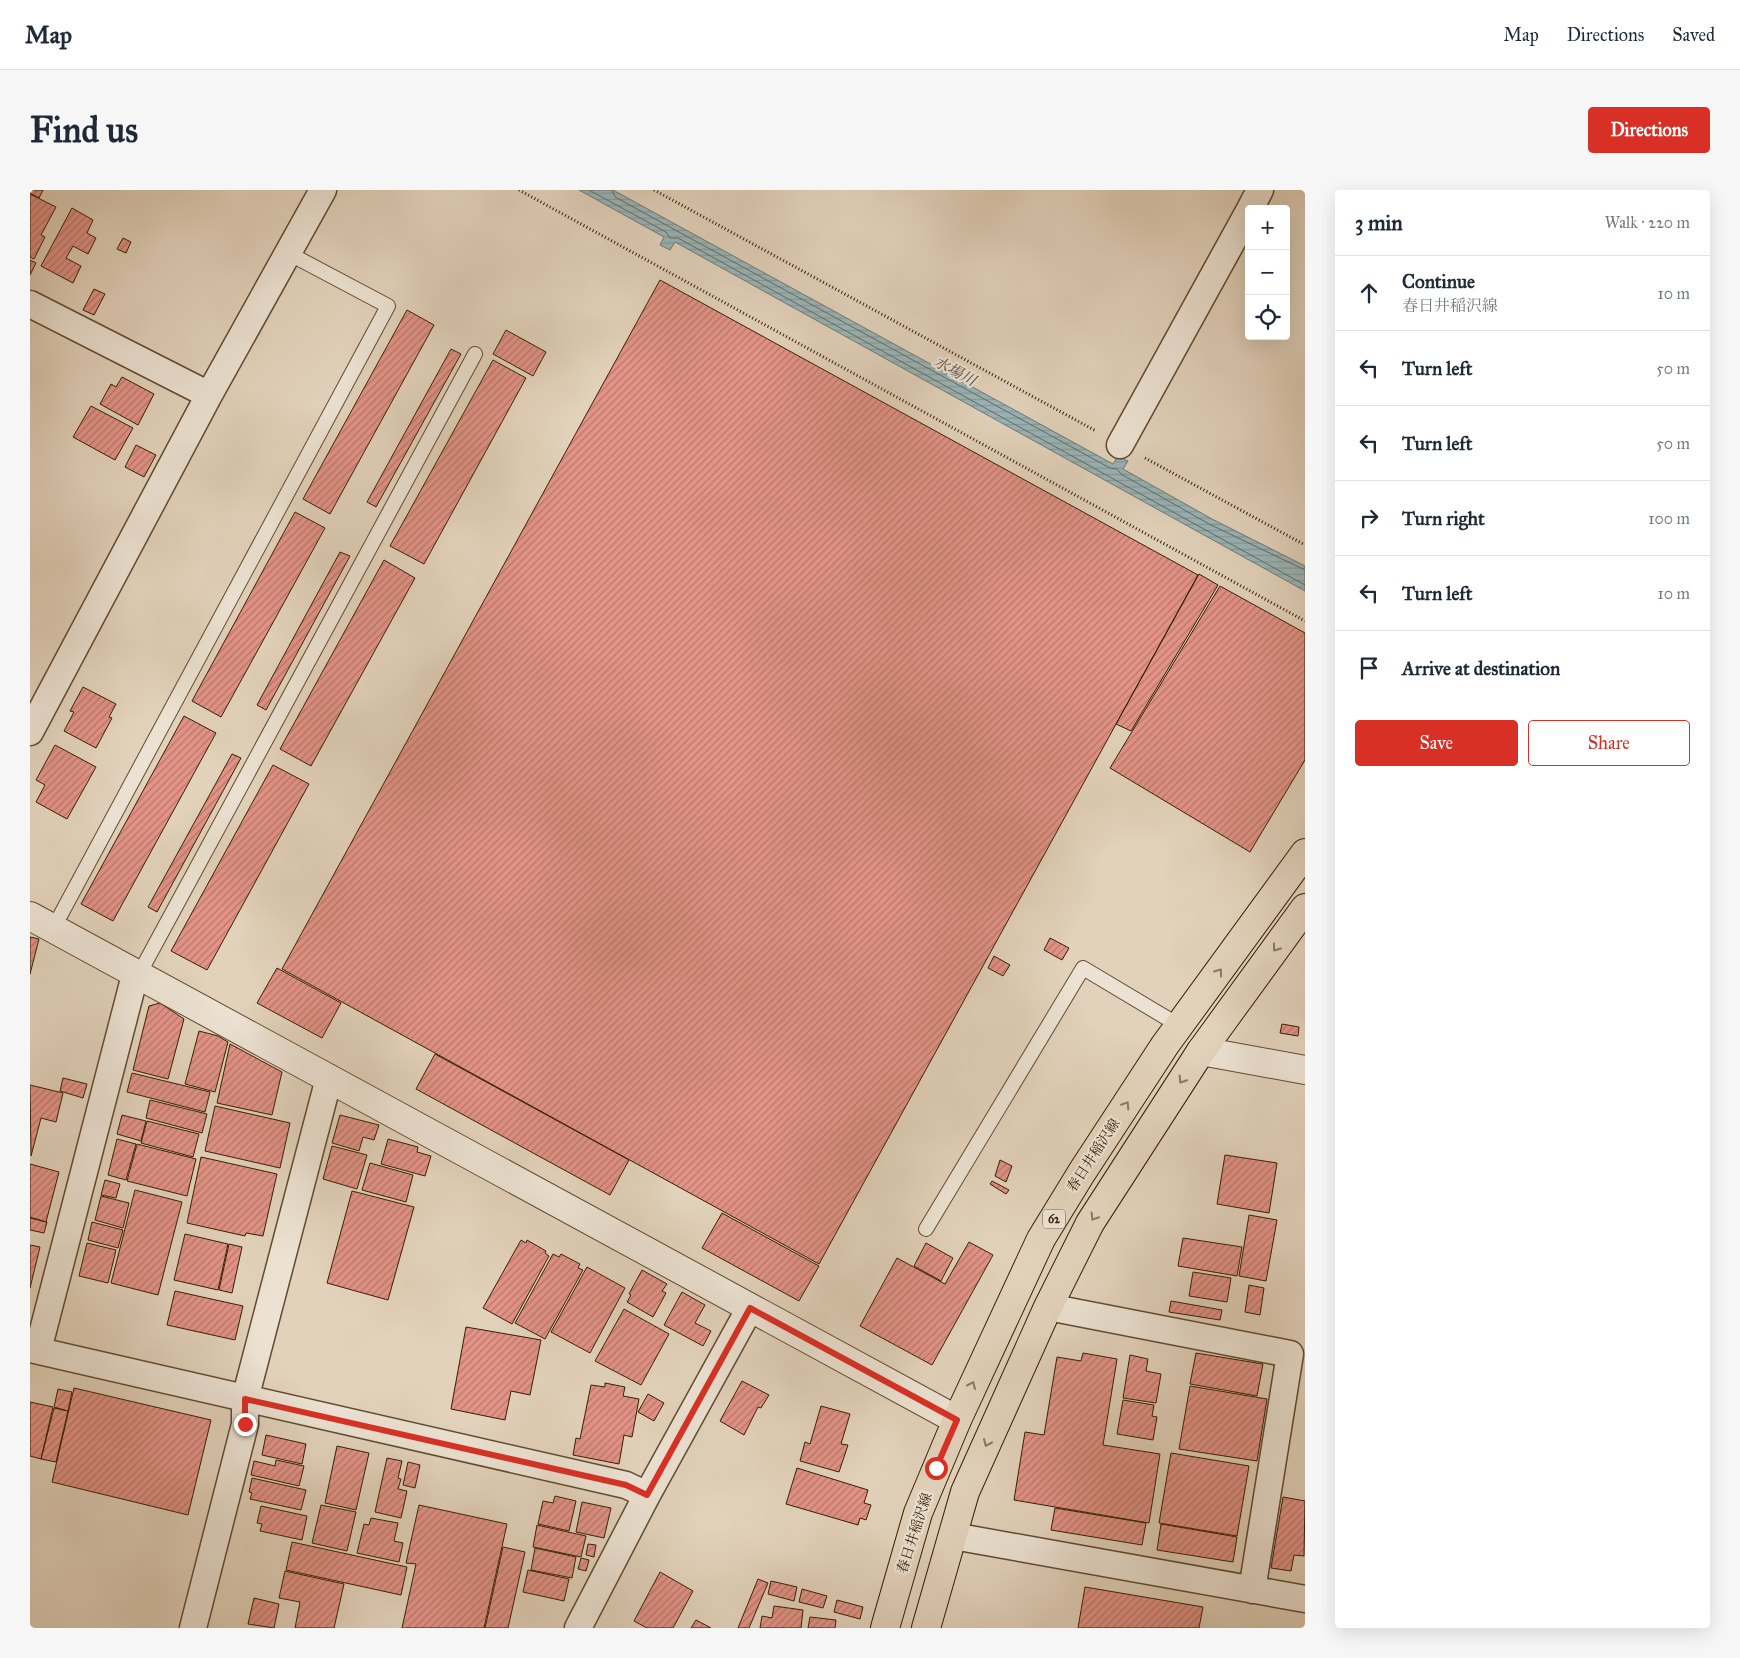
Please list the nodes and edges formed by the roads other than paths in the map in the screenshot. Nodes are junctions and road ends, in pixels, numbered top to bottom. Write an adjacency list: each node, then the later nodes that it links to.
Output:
1 (323, 190): 5 (street)
2 (1260, 190): 3 (street)
3 (1252, 205)
4 (1245, 217): 9 (street)
5 (288, 253): 8 (street); 14 (lane)
6 (30, 304): 8 (street)
7 (475, 354): 15 (lane)
8 (209, 395): 10 (street)
9 (1120, 445)
10 (30, 732)
11 (1305, 853): 16 (main road, 春日井稲沢線 / 62, one-way to 11)
12 (1305, 908): 17 (main road, 62, one-way to 17)
13 (30, 916): 14 (street)
14 (53, 929): 15 (street)
15 (137, 975): 19 (street); 23 (street)
16 (1180, 1026): 20 (lane); 25 (main road, 春日井稲沢線 / 62, one-way to 16)
17 (1201, 1051): 18 (street); 21 (main road, 62, one-way to 21)
18 (1305, 1070)
19 (329, 1078): 22 (street); 24 (street)
20 (926, 1229)
21 (1048, 1307): 27 (main road, 62, one-way to 27); 28 (street)
22 (750, 1308): 25 (street); 26 (street)
23 (34, 1350): 24 (street)
24 (245, 1399): 26 (street); 30 (street)
25 (957, 1420): 32 (main road, 春日井稲沢線 / 62)
26 (647, 1495): 31 (street)
27 (953, 1536): 28 (street); 33 (main road, 62)
28 (1252, 1590): 29 (street)
29 (1305, 1599)
30 (193, 1628)
31 (578, 1628)
32 (885, 1628)
33 (926, 1628)

